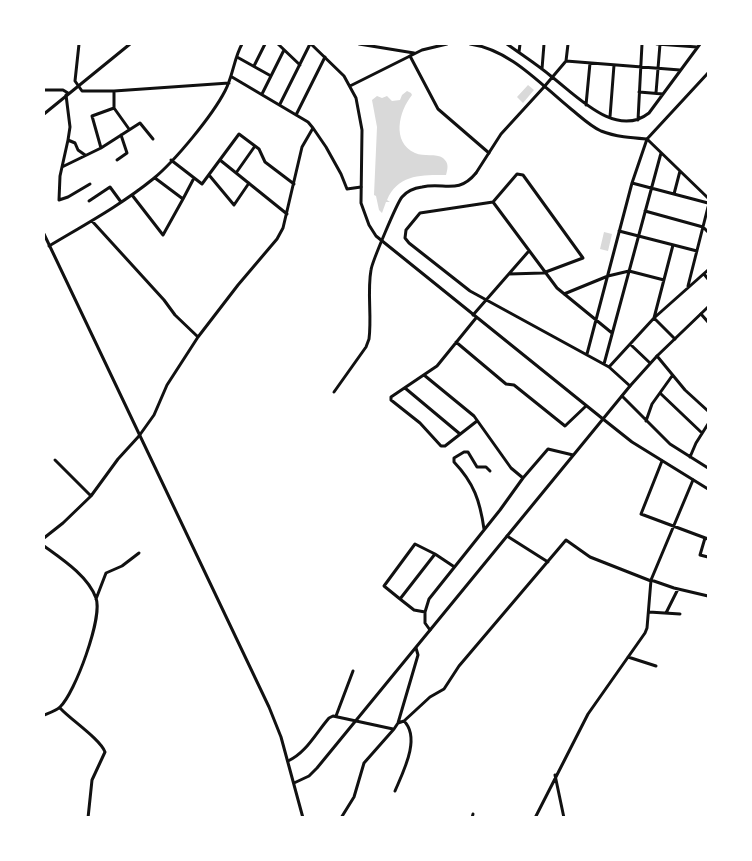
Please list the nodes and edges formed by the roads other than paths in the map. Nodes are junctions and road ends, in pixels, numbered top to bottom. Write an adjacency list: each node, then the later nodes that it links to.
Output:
1 (79, 44): 38 (street)
2 (130, 44): 38 (street)
3 (242, 44): 22 (street)
4 (265, 44): 28 (street)
5 (278, 44): 18 (street)
6 (311, 44): 23 (street); 26 (street)
7 (359, 44): 20 (street)
8 (447, 44): 16 (street)
9 (470, 44): 40 (street)
10 (507, 44): 19 (street)
11 (520, 44): 19 (street)
12 (544, 44): 30 (street)
13 (568, 44): 24 (street)
14 (642, 44): 29 (street)
15 (659, 44): 17 (street); 31 (street)
16 (431, 45): 20 (street)
17 (698, 45): 32 (street)
18 (284, 50): 26 (street); 34 (street)
19 (519, 52): 30 (street)
20 (414, 53): 21 (street)
21 (410, 56): 39 (street); 63 (street)
22 (237, 57): 28 (street); 35 (street)
23 (325, 57): 39 (street); 52 (street)
24 (566, 61): 25 (street); 36 (street)
25 (590, 63): 27 (street); 49 (street)
26 (300, 64): 48 (street)
27 (614, 65): 29 (street); 53 (street)
28 (254, 66): 34 (street)
29 (641, 67): 31 (street); 43 (street)
30 (542, 69): 36 (street)
31 (658, 69): 32 (street); 44 (street)
32 (680, 70): 47 (street)
33 (708, 73): 60 (street)
34 (271, 76): 46 (street)
35 (232, 77): 37 (street); 46 (street)
36 (553, 77): 40 (street); 49 (street)
37 (229, 83): 42 (street); 67 (street)
38 (77, 86): 42 (street); 45 (street)
39 (350, 86): 79 (street)
40 (544, 87): 60 (street); 63 (street)
41 (44, 90): 45 (street)
42 (114, 91): 50 (street)
43 (639, 92): 44 (street); 54 (street)
44 (656, 93): 47 (street)
45 (67, 94): 51 (street); 59 (street)
46 (262, 94): 48 (street)
47 (663, 94): 54 (street)
48 (280, 104): 52 (street)
49 (586, 105): 53 (street)
50 (114, 108): 56 (street); 62 (street)
51 (44, 114)
52 (296, 115): 55 (street)
53 (610, 117): 54 (street)
54 (638, 120)
55 (313, 128): 78 (street); 79 (street)
56 (129, 129): 57 (street); 58 (street)
57 (121, 135): 62 (street); 66 (street)
58 (153, 139)
59 (68, 140): 65 (street); 69 (street)
60 (647, 140): 64 (street); 76 (street)
61 (255, 146): 68 (street); 71 (street); 78 (street)
62 (101, 148): 65 (street)
63 (489, 153): 98 (street)
64 (661, 153): 70 (street); 80 (street)
65 (86, 156): 69 (street)
66 (117, 160)
67 (171, 160): 73 (street); 74 (street)
68 (220, 160): 71 (street); 72 (street)
69 (62, 167): 77 (street)
70 (680, 171): 81 (street); 83 (street)
71 (236, 173): 75 (street)
72 (209, 175): 74 (street); 75 (street)
73 (154, 178): 82 (street); 84 (street)
74 (194, 178): 84 (street)
75 (249, 183): 90 (street)
76 (632, 183): 80 (street); 93 (street)
77 (90, 184)
78 (294, 184): 90 (street)
79 (361, 187): 98 (street)
80 (651, 188): 81 (street); 89 (street)
81 (674, 194): 88 (street)
82 (132, 195): 84 (street); 86 (street)
83 (708, 198)
84 (183, 199)
85 (89, 201): 86 (street)
86 (121, 202): 91 (street)
87 (493, 202): 102 (street); 105 (street); 113 (street)
88 (708, 205): 92 (street)
89 (645, 212): 92 (street); 96 (street)
90 (287, 214): 121 (street)
91 (92, 221): 100 (street); 121 (street)
92 (703, 228): 94 (street); 101 (street)
93 (619, 231): 96 (street); 108 (street)
94 (708, 232)
95 (44, 234): 97 (street)
96 (639, 236): 99 (street); 104 (street)
97 (45, 241): 100 (street)
98 (382, 242): 116 (street); 134 (street)
99 (673, 245): 101 (street); 110 (street)
100 (49, 246): 145 (street)
101 (697, 251): 111 (street)
102 (528, 252): 105 (street); 106 (street)
103 (708, 270): 107 (street)
104 (629, 271): 108 (street); 110 (street); 120 (street)
105 (543, 273): 106 (street); 112 (street)
106 (509, 274): 113 (street)
107 (704, 274): 109 (street); 111 (street)
108 (608, 276): 112 (street); 118 (street)
109 (708, 279)
110 (664, 280): 117 (street)
111 (687, 288): 117 (street)
112 (564, 294): 118 (street)
113 (486, 301): 116 (street); 125 (street)
114 (708, 307): 115 (street)
115 (701, 314): 119 (street); 122 (street)
116 (475, 316): 123 (street); 137 (street)
117 (654, 318): 122 (street); 124 (street)
118 (596, 321): 120 (street); 125 (street)
119 (708, 322)
120 (612, 333): 128 (street)
121 (198, 336): 145 (street)
122 (675, 339): 126 (street)
123 (456, 342): 130 (street); 137 (street)
124 (630, 344): 127 (street); 129 (street)
125 (587, 355): 128 (street)
126 (657, 356): 127 (street); 131 (street)
127 (650, 363): 132 (street)
128 (604, 364): 129 (street)
129 (609, 367): 132 (street)
130 (424, 375): 133 (street); 140 (street)
131 (672, 375): 135 (street); 138 (street)
132 (630, 386): 136 (street)
133 (405, 388): 144 (street); 144 (street)
134 (334, 392)
135 (660, 393): 141 (street); 143 (street)
136 (622, 396): 139 (street); 141 (street)
137 (586, 406): 139 (street)
138 (708, 411)
139 (603, 419): 146 (street); 149 (street)
140 (477, 421): 144 (street); 152 (street)
141 (646, 421): 147 (street)
142 (708, 424): 143 (street)
143 (702, 433): 147 (street)
144 (460, 434)
145 (139, 436): 155 (street); 188 (street)
146 (573, 455): 152 (street); 158 (street)
147 (690, 457): 150 (street)
148 (55, 460): 155 (street)
149 (662, 461): 153 (street); 156 (street)
150 (708, 468)
151 (490, 471): 157 (street)
152 (523, 478): 157 (street)
153 (693, 480): 154 (street); 156 (street)
154 (708, 487)
155 (91, 496): 159 (street)
156 (674, 527): 160 (street); 167 (street)
157 (484, 529): 166 (street)
158 (507, 536): 165 (street); 176 (street)
159 (44, 538)
160 (707, 538): 164 (street)
161 (44, 546): 170 (street)
162 (140, 553): 170 (street)
163 (435, 554): 166 (street); 171 (street); 171 (street)
164 (708, 557)
165 (548, 562): 167 (street); 185 (street)
166 (453, 566): 172 (street)
167 (651, 580): 168 (street); 173 (street)
168 (678, 590): 169 (street); 174 (street)
169 (708, 597)
170 (96, 599): 181 (street)
171 (400, 599): 172 (street)
172 (425, 612): 176 (street)
173 (648, 612): 174 (street); 178 (street)
174 (666, 613): 175 (street)
175 (681, 614)
176 (430, 630): 177 (street)
177 (416, 648): 184 (street); 186 (street)
178 (628, 657): 179 (street); 189 (street)
179 (656, 666)
180 (353, 671): 183 (street)
181 (60, 708): 182 (street); 192 (street)
182 (44, 715)
183 (336, 716): 184 (street); 188 (street)
184 (356, 721): 187 (street); 190 (street)
185 (404, 721): 186 (street); 191 (street)
186 (398, 723): 187 (street)
187 (394, 729): 194 (street)
188 (288, 761): 190 (street)
189 (555, 775): 195 (street); 196 (street)
190 (294, 783): 193 (street)
191 (395, 791)
192 (88, 818)
193 (303, 818)
194 (341, 818)
195 (535, 818)
196 (564, 818)

